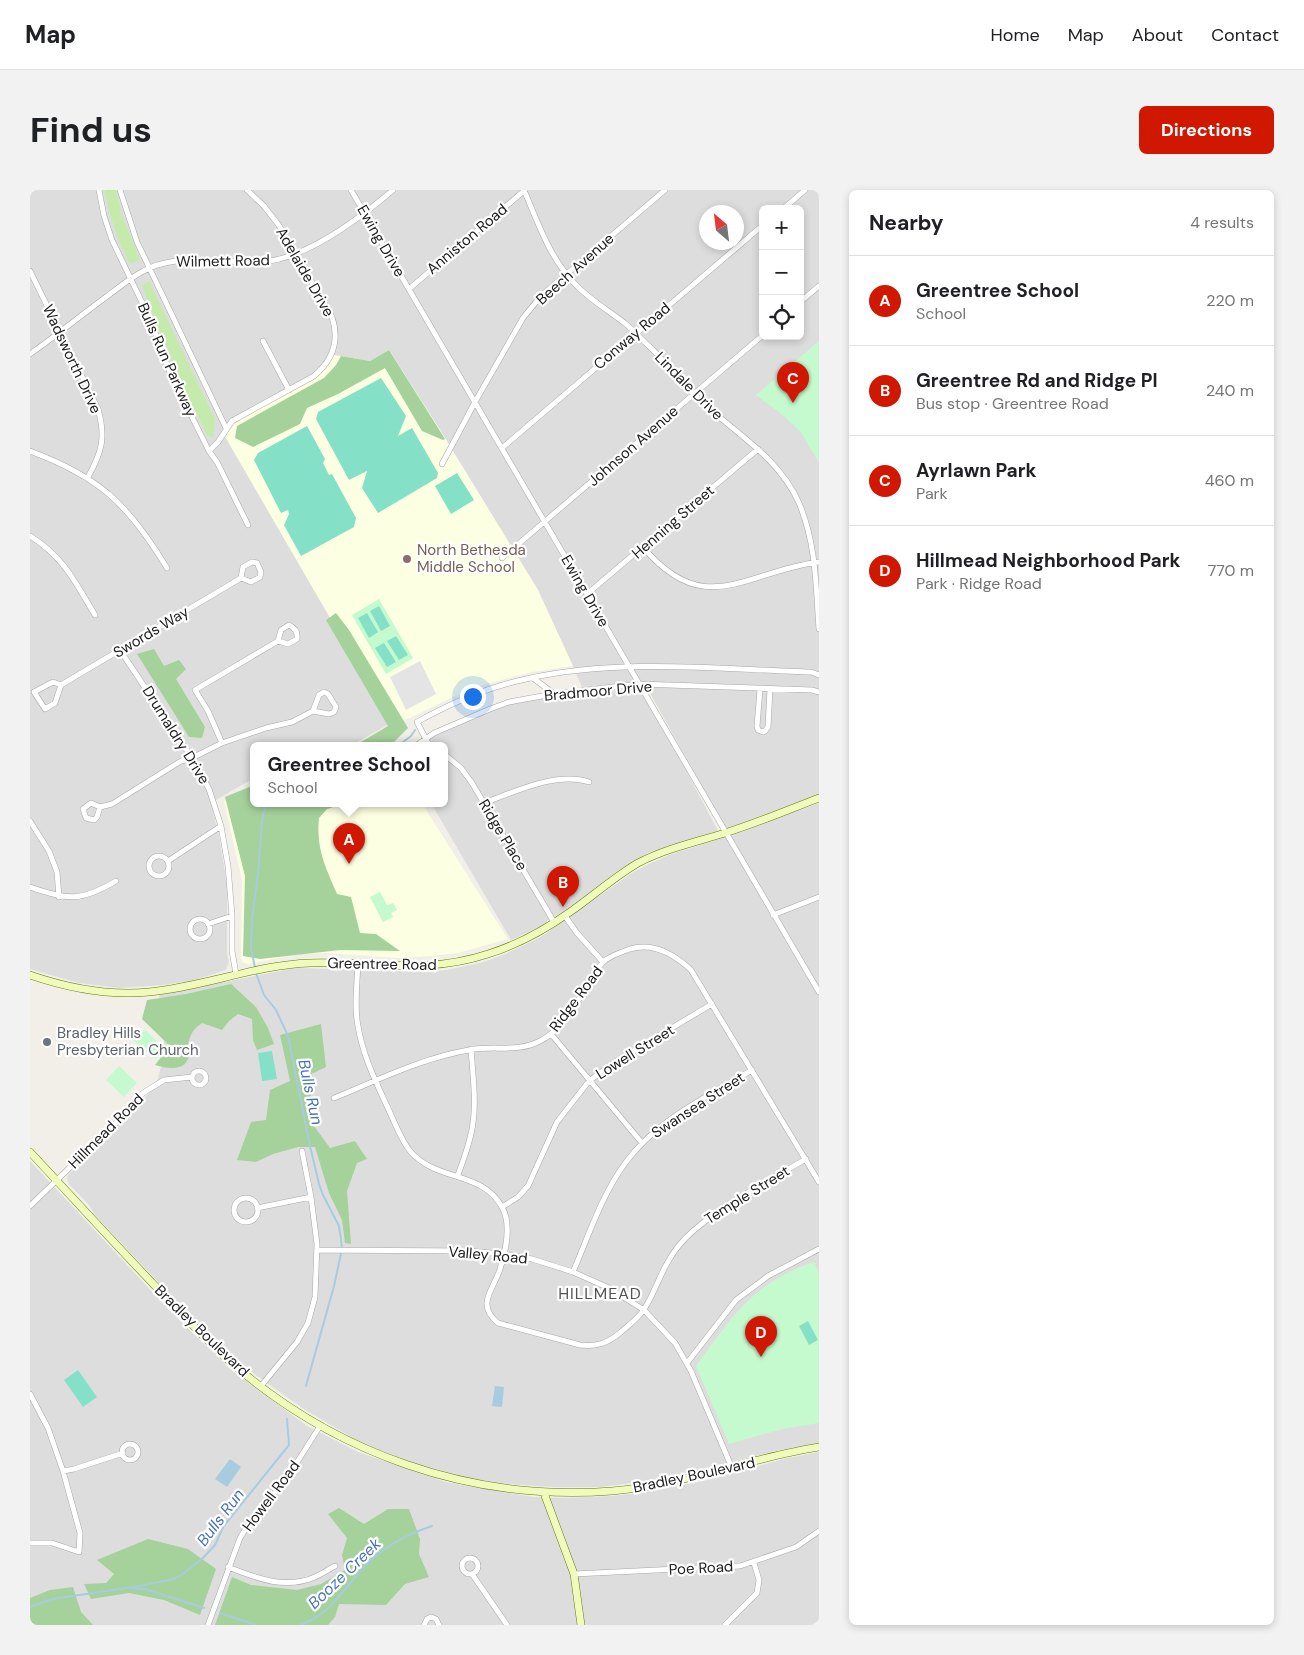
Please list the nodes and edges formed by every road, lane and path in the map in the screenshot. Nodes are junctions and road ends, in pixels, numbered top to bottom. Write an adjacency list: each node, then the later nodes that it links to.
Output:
1 (99, 190): 16 (street, Bulls Run Parkway)
2 (120, 190): 13 (street, Bulls Run Parkway)
3 (247, 190): 12 (street, Adelaide Drive)
4 (351, 190): 10 (street, Ewing Drive)
5 (393, 190): 10 (street, Wilmett Road)
6 (524, 190): 15 (street, Lindale Drive); 18 (street, Anniston Road)
7 (665, 190): 15 (street, Beech Avenue)
8 (805, 190): 9 (street)
9 (787, 205)
10 (365, 214): 12 (street, Wilmett Road); 18 (street, Ewing Drive)
11 (759, 229): 21 (street, Conway Road)
12 (296, 254): 13 (street, Wilmett Road); 25 (street, Adelaide Drive)
13 (150, 269): 16 (street, Wilmett Road); 28 (street, Bulls Run Parkway)
14 (30, 271): 20 (street, Wadsworth Drive)
15 (567, 274): 21 (street, Lindale Drive); 27 (street, Beech Avenue)
16 (131, 279): 20 (street, Wilmett Road); 32 (street, Bulls Run Parkway)
17 (819, 286): 19 (street)
18 (409, 288): 27 (street, Ewing Drive)
19 (804, 299)
20 (60, 332): 24 (street, Wilmett Road); 34 (street, Wadsworth Drive)
21 (636, 333): 26 (street, Lindale Drive); 29 (street, Conway Road)
22 (759, 337): 26 (street, Johnson Avenue)
23 (262, 341): 25 (street)
24 (30, 354)
25 (289, 390): 28 (street, Adelaide Drive)
26 (693, 394): 30 (street, Lindale Drive); 35 (street, Johnson Avenue)
27 (475, 402): 29 (street, Ewing Drive); 33 (street, Beech Avenue)
28 (226, 428): 32 (street, Adelaide Drive)
29 (502, 448): 35 (street, Ewing Drive)
30 (758, 449): 38 (street, Henning Street); 40 (street, Lindale Drive)
31 (30, 451): 34 (street)
32 (209, 451): 36 (street, Bulls Run Parkway)
33 (442, 464)
34 (88, 477): 41 (street)
35 (545, 522): 39 (street, Johnson Avenue); 43 (street, Ewing Drive)
36 (248, 525)
37 (30, 536): 44 (street)
38 (643, 547): 40 (street); 43 (street, Henning Street)
39 (502, 558)
40 (816, 562): 45 (street, Lindale Drive)
41 (167, 568)
42 (242, 578): 47 (street, Swords Way)
43 (587, 594): 48 (street, Ewing Drive)
44 (95, 615)
45 (819, 629)
46 (278, 641): 61 (street)
47 (120, 650): 52 (street, Swords Way); 63 (street, Drumaldry Drive)
48 (629, 666): 49 (street, Bradmoor Drive); 50 (street, Bradmoor Drive); 51 (street, Ewing Drive)
49 (819, 675)
50 (532, 678): 56 (street); 58 (street, Bradmoor Drive)
51 (639, 684): 53 (street, Bradmoor Drive); 56 (street, Bradmoor Drive); 70 (street, Ewing Drive)
52 (61, 685): 52 (street, Swords Way)
53 (760, 689): 54 (street, Bradmoor Drive); 54 (street)
54 (770, 689): 55 (street, Bradmoor Drive)
55 (819, 691)
56 (553, 694): 58 (street, Bradmoor Drive)
57 (313, 711): 57 (street); 61 (street)
58 (425, 739): 59 (street, Bradmoor Drive); 60 (street)
59 (421, 742)
60 (427, 742)
61 (222, 744): 63 (street)
62 (448, 757): 66 (street, Ridge Place)
63 (192, 758): 67 (street); 69 (street, Drumaldry Drive)
64 (589, 782): 66 (street)
65 (819, 798): 70 (street, Greentree Road)
66 (484, 803): 79 (street, Ridge Place)
67 (100, 807)
68 (30, 822): 74 (street)
69 (221, 826): 71 (street); 77 (street, Drumaldry Drive)
70 (725, 833): 76 (street, Ewing Drive); 78 (street, Greentree Road)
71 (168, 861): 71 (street)
72 (116, 881): 74 (street)
73 (30, 887): 74 (street)
74 (59, 897)
75 (819, 897): 76 (street)
76 (773, 915): 85 (street, Ewing Drive)
77 (232, 916): 80 (street); 83 (street, Drumaldry Drive)
78 (565, 916): 79 (street, Greentree Road); 81 (street)
79 (554, 922): 82 (street, Greentree Road)
80 (208, 924)
81 (603, 962): 86 (street, Ridge Road); 87 (street, Ridge Road)
82 (358, 965): 83 (street, Greentree Road); 91 (street)
83 (236, 974): 84 (street, Greentree Road)
84 (30, 975)
85 (819, 992)
86 (712, 1004): 89 (street, Ridge Road); 92 (street, Lowell Street)
87 (551, 1034): 88 (street, Ridge Road); 92 (street)
88 (471, 1049): 91 (street, Ridge Road); 98 (street)
89 (752, 1070): 94 (street, Swansea Street); 97 (street, Ridge Road)
90 (192, 1077): 99 (street, Hillmead Road)
91 (375, 1081): 93 (street, Ridge Road); 98 (street)
92 (589, 1081): 94 (street); 103 (street, Lowell Street)
93 (334, 1098)
94 (642, 1143): 108 (street, Swansea Street)
95 (302, 1151): 101 (street)
96 (30, 1152): 99 (street, Bradley Boulevard)
97 (806, 1159): 100 (street, Ridge Road); 109 (street, Temple Street)
98 (458, 1175): 103 (street)
99 (56, 1180): 102 (street, Hillmead Road); 111 (street, Bradley Boulevard)
100 (819, 1182)
101 (311, 1197): 104 (street); 106 (street)
102 (30, 1206)
103 (502, 1207): 107 (street, Temple Street)
104 (257, 1208): 104 (street)
105 (819, 1249): 110 (street)
106 (318, 1250): 107 (street, Valley Road); 111 (street)
107 (503, 1254): 108 (street, Valley Road); 109 (street, Temple Street)
108 (573, 1272): 109 (street, Valley Road)
109 (644, 1310): 110 (street, Valley Road)
110 (687, 1363): 116 (street, Valley Road)
111 (261, 1386): 113 (street, Bradley Boulevard)
112 (30, 1394): 117 (street)
113 (320, 1426): 118 (street, Bradley Boulevard); 123 (street, Howell Road)
114 (819, 1447): 116 (street, Bradley Boulevard)
115 (122, 1453): 117 (street)
116 (732, 1468): 118 (street, Bradley Boulevard)
117 (63, 1471): 120 (street)
118 (544, 1492): 125 (street)
119 (819, 1531): 121 (street, Poe Road)
120 (30, 1543)
121 (754, 1563): 125 (street, Poe Road); 131 (street)
122 (335, 1566): 123 (street)
123 (228, 1567): 126 (street, Howell Road)
124 (472, 1574): 129 (street)
125 (574, 1574): 130 (street)
126 (208, 1625)
127 (424, 1625): 128 (street)
128 (439, 1625)
129 (506, 1625)
130 (581, 1625)
131 (725, 1625)

